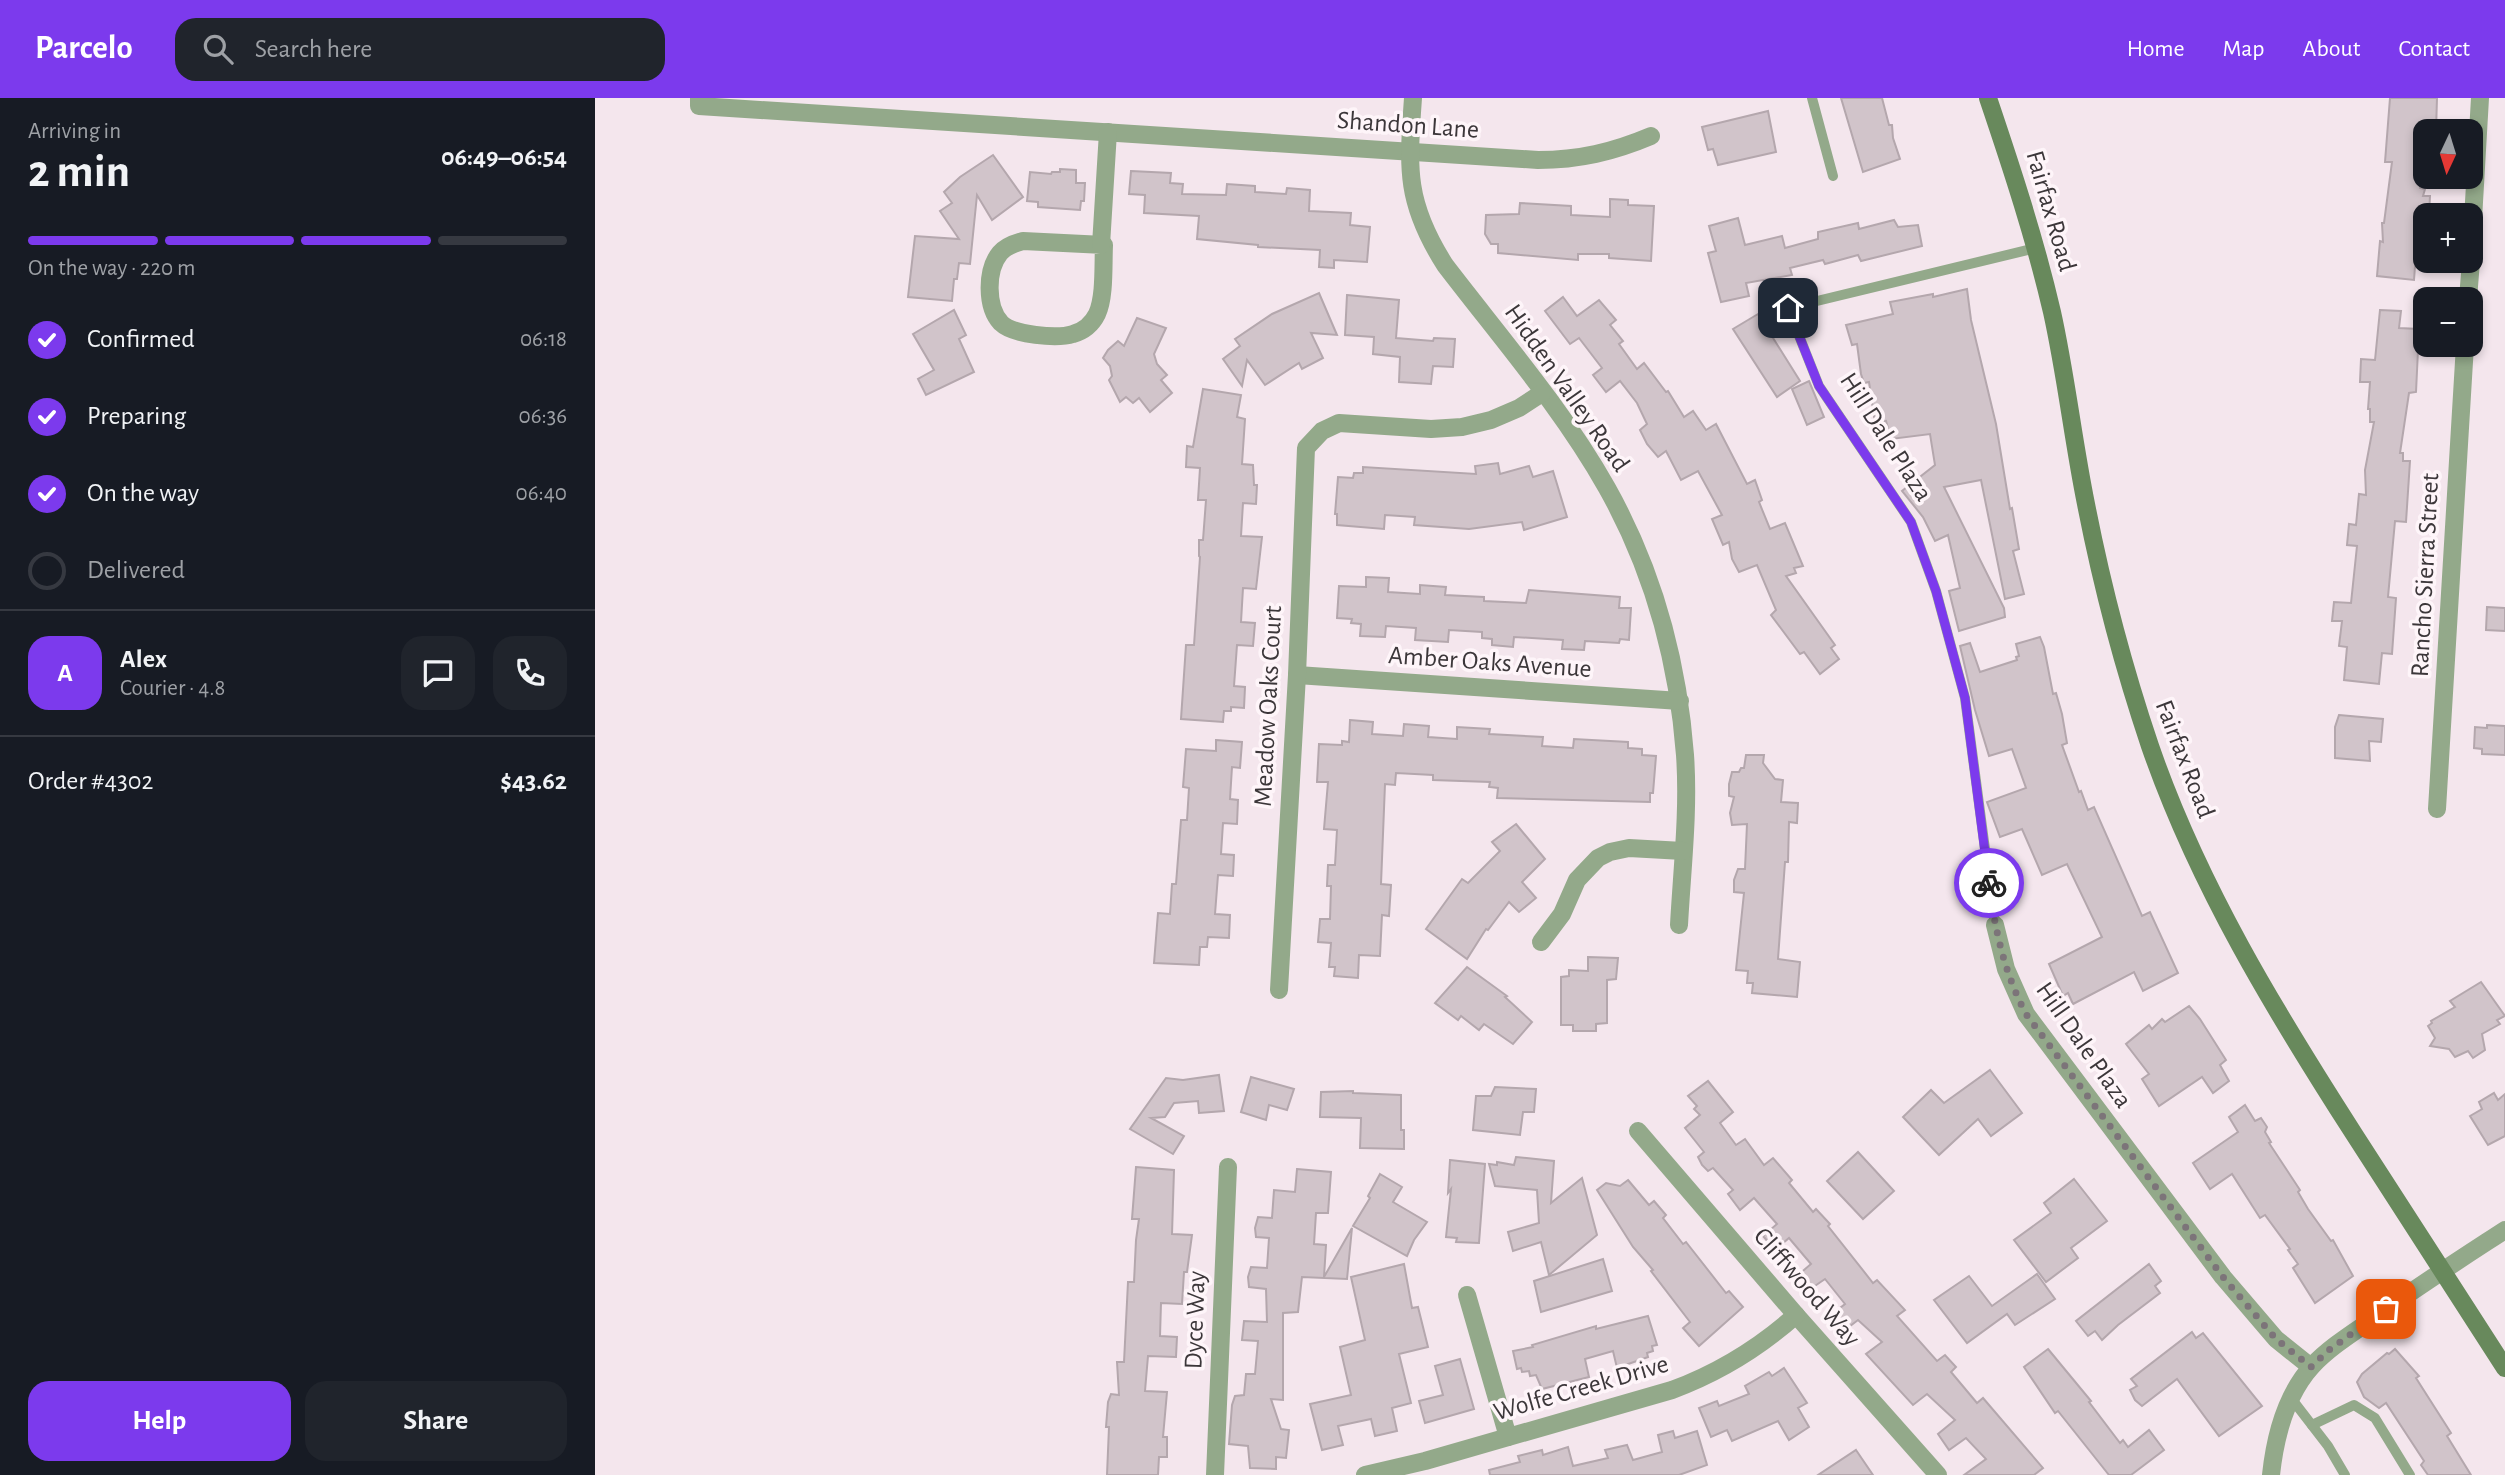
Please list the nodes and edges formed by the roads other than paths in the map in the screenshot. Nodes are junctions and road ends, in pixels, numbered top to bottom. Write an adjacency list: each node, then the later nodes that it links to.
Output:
1 (1413, 98): 8 (street, Hidden Valley Road)
2 (1812, 98): 9 (lane)
3 (1988, 98): 12 (main road, Fairfax Road)
4 (2480, 98): 10 (street)
5 (699, 102): 6 (street, Shandon Lane)
6 (1108, 132): 8 (street, Shandon Lane); 11 (street)
7 (1651, 136): 8 (street, Shandon Lane)
8 (1409, 152): 14 (street, Hidden Valley Road)
9 (1833, 176)
10 (2474, 203)
11 (1101, 245): 11 (street)
12 (2036, 248): 20 (lane, Hill Dale Plaza); 26 (main road, Fairfax Road)
13 (2465, 357): 17 (street, Rancho Sierra Street)
14 (1542, 393): 15 (street, Meadow Oaks Court); 16 (street, Hidden Valley Road)
15 (1297, 675): 16 (street, Amber Oaks Avenue); 22 (street, Meadow Oaks Court)
16 (1680, 701): 18 (street, Hidden Valley Road)
17 (2437, 809)
18 (1683, 851): 19 (street, Hidden Valley Road); 21 (street)
19 (1679, 925)
20 (1995, 925): 29 (street, Hill Dale Plaza)
21 (1541, 942)
22 (1279, 990)
23 (1638, 1131): 28 (street, Cliffwood Way)
24 (1228, 1167): 35 (street, Dyce Way)
25 (2505, 1230): 26 (street)
26 (2442, 1271): 29 (street); 30 (main road, Fairfax Road)
27 (1467, 1295): 33 (street)
28 (1796, 1315): 33 (street, Wolfe Creek Drive); 37 (street, Cliffwood Way)
29 (2311, 1367): 31 (street)
30 (2505, 1368)
31 (2291, 1398): 32 (lane); 38 (street)
32 (2312, 1425): 39 (lane); 40 (lane)
33 (1508, 1437): 34 (street, Wolfe Creek Drive)
34 (1427, 1468): 36 (street, Wolfe Creek Drive)
35 (1215, 1475)
36 (1365, 1475)
37 (1938, 1475)
38 (2271, 1475)
39 (2345, 1475)
40 (2410, 1475)

